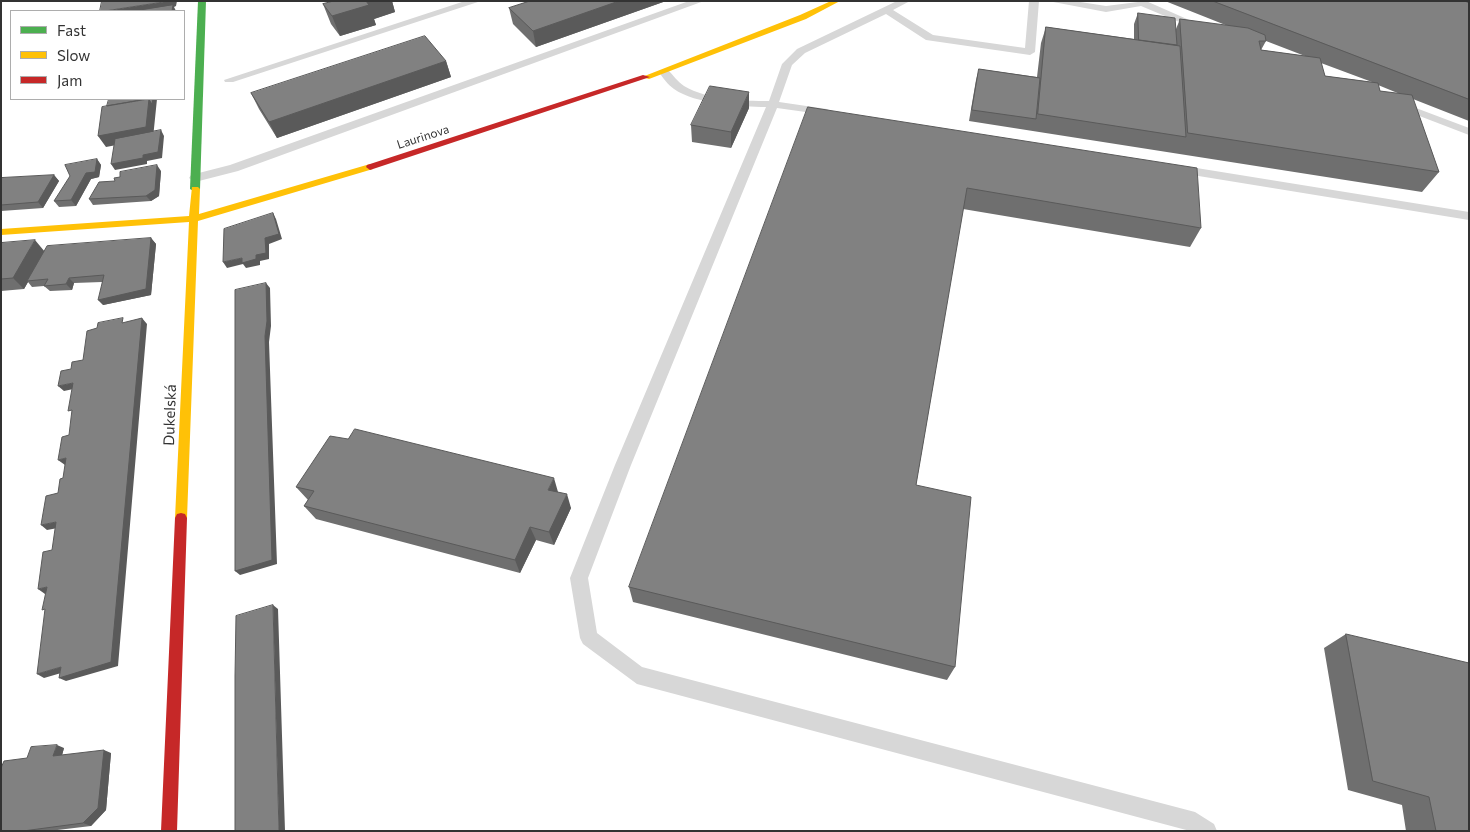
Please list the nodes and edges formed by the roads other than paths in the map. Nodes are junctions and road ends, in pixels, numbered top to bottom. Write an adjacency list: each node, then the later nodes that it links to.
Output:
1 (202, 1): 18 (street, Dukelská)
2 (476, 1): 12 (lane)
3 (699, 1): 18 (lane)
4 (837, 1): 11 (street, Laurinova)
5 (905, 1): 9 (lane)
6 (1034, 1): 9 (lane)
7 (1053, 1): 8 (lane)
8 (1139, 2): 10 (lane)
9 (886, 10): 14 (lane)
10 (1209, 30)
11 (664, 72): 14 (lane); 20 (street, Laurinova)
12 (229, 80)
13 (1389, 101): 16 (lane)
14 (773, 104): 15 (lane); 23 (lane)
15 (839, 114)
16 (1469, 132)
17 (1164, 167): 19 (lane)
18 (195, 178): 20 (street, Dukelská)
19 (1469, 216)
20 (193, 219): 21 (street, Laurinova); 22 (street, Dukelská)
21 (1, 232)
22 (169, 831)
23 (1207, 831)

